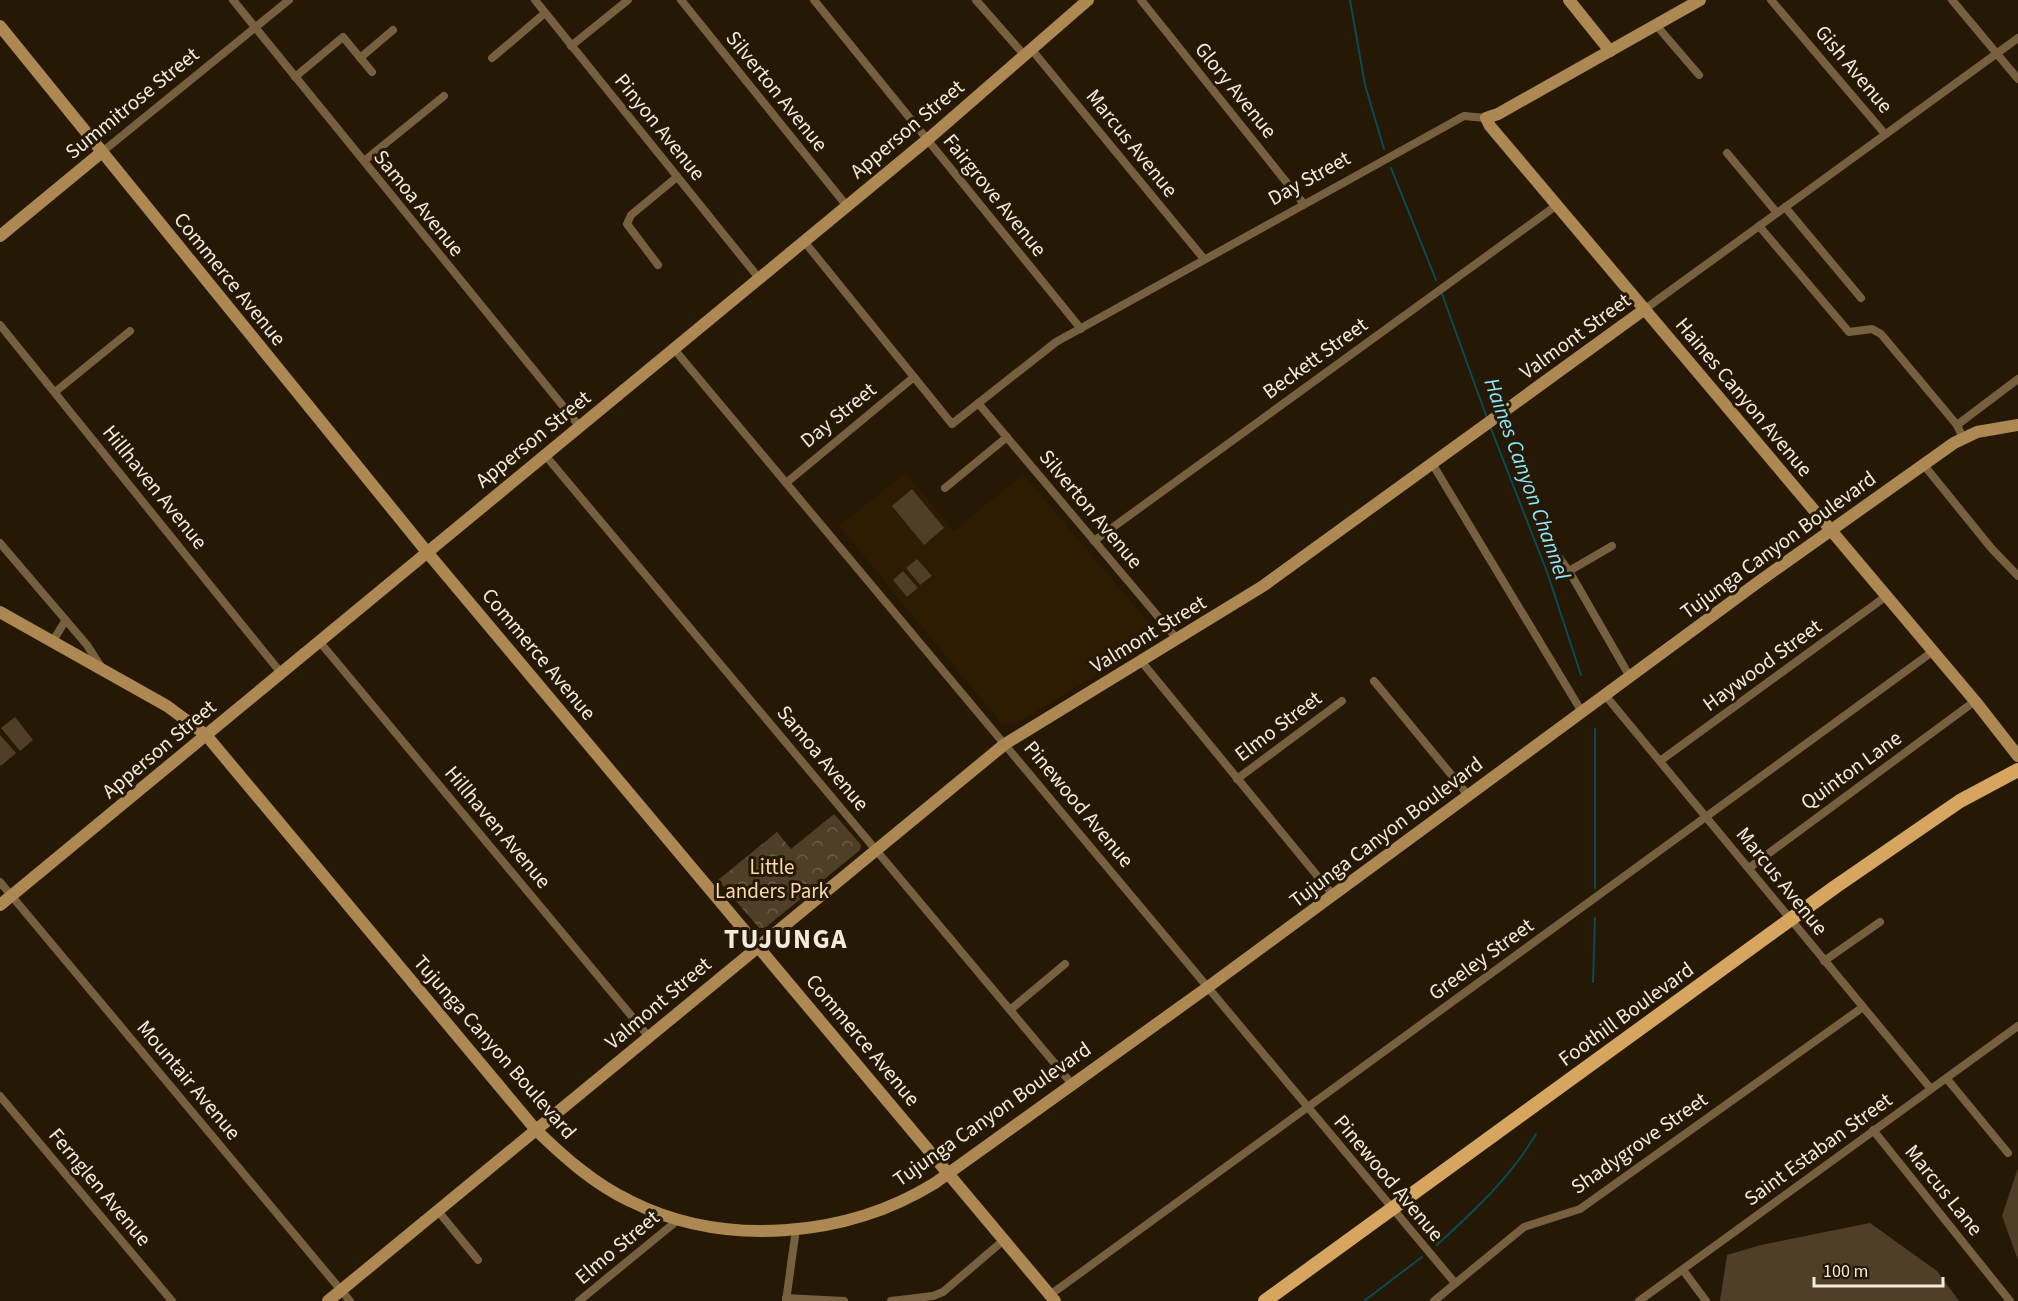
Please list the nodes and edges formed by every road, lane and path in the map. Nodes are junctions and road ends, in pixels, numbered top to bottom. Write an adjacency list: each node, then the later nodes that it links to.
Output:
1 (232, 0): 17 (street, Samoa Avenue)
2 (289, 0): 17 (street, Summitrose Street)
3 (535, 0): 14 (street, Pinyon Avenue)
4 (628, 0): 20 (street)
5 (681, 0): 39 (street, Silverton Avenue)
6 (814, 0): 33 (street, Fairgrove Avenue)
7 (976, 0): 22 (street, Marcus Avenue)
8 (1088, 0): 22 (street, Apperson Street)
9 (1141, 0): 38 (street, Glory Avenue)
10 (1569, 0): 21 (street)
11 (1700, 0): 15 (street, Day Street)
12 (1771, 0): 32 (street, Gish Avenue)
13 (1952, 0): 23 (street)
14 (545, 13): 20 (street, Pinyon Avenue); 25 (street)
15 (1656, 24): 21 (street, Day Street); 27 (street)
16 (0, 26): 34 (street, Commerce Avenue)
17 (255, 28): 28 (street, Samoa Avenue); 34 (street, Summitrose Street)
18 (393, 30): 24 (street)
19 (2018, 38): 23 (street, Valmont Street)
20 (572, 46): 37 (street, Pinyon Avenue)
21 (1610, 51): 31 (street, Day Street)
22 (1029, 53): 33 (street, Apperson Street); 45 (street, Marcus Avenue)
23 (1996, 53): 29 (street); 32 (street, Valmont Street)
24 (360, 58): 26 (street); 28 (street)
25 (492, 58)
26 (372, 72)
27 (1699, 75)
28 (295, 77): 36 (street, Samoa Avenue)
29 (2018, 79)
30 (444, 96): 36 (street)
31 (1486, 118): 38 (street, Day Street); 40 (street, Haines Canyon Avenue)
32 (1885, 134): 41 (street, Valmont Street)
33 (927, 140): 39 (street, Apperson Street); 51 (street, Fairgrove Avenue)
34 (102, 152): 43 (street, Summitrose Street); 73 (street, Commerce Avenue)
35 (1727, 153): 41 (street)
36 (364, 161): 60 (street, Samoa Avenue)
37 (677, 177): 46 (street); 47 (street, Pinyon Avenue)
38 (1303, 203): 45 (street, Day Street)
39 (846, 205): 44 (street, Apperson Street)
40 (1557, 205): 49 (street, Haines Canyon Avenue); 69 (street, Beckett Street)
41 (1781, 210): 42 (street, Valmont Street); 48 (street)
42 (1759, 226): 49 (street, Valmont Street); 58 (street)
43 (0, 236)
44 (803, 240): 47 (street, Apperson Street); 54 (street)
45 (1204, 259): 51 (street, Day Street)
46 (658, 265)
47 (758, 277): 53 (street, Apperson Street)
48 (1861, 298)
49 (1645, 309): 64 (street, Valmont Street); 68 (street, Haines Canyon Avenue)
50 (0, 325): 56 (street, Hillhaven Avenue)
51 (1081, 329): 57 (street, Day Street)
52 (130, 330): 56 (street)
53 (674, 349): 60 (street, Apperson Street); 66 (street, Pinewood Avenue)
54 (914, 377): 57 (street, Day Street); 66 (street, Day Street)
55 (2018, 380): 58 (street)
56 (55, 392): 85 (street, Hillhaven Avenue)
57 (978, 403): 61 (street, Silverton Avenue)
58 (1957, 425): 62 (street)
59 (2018, 425): 62 (street, Tujunga Canyon Boulevard)
60 (580, 426): 63 (street, Apperson Street)
61 (1007, 437): 67 (street); 69 (street, Silverton Avenue)
62 (1962, 438): 65 (street, Tujunga Canyon Boulevard)
63 (545, 455): 73 (street, Apperson Street); 100 (street, Samoa Avenue)
64 (1433, 465): 79 (street, Valmont Street); 91 (street)
65 (1923, 465): 68 (street, Tujunga Canyon Boulevard); 75 (street)
66 (786, 483): 93 (street, Pinewood Avenue)
67 (945, 488)
68 (1829, 531): 76 (street, Haines Canyon Avenue); 86 (street, Tujunga Canyon Boulevard)
69 (1094, 541): 79 (street, Silverton Avenue)
70 (1547, 541): 74 (street)
71 (0, 543): 78 (street)
72 (1612, 546): 74 (street)
73 (427, 552): 80 (street, Apperson Street); 108 (street, Commerce Avenue)
74 (1569, 572): 86 (street)
75 (2018, 576)
76 (1885, 597): 82 (street, Haines Canyon Avenue); 95 (street, Haywood Street)
77 (0, 612): 81 (street, Tujunga Canyon Boulevard)
78 (65, 621): 81 (street); 84 (street)
79 (1177, 639): 83 (street, Valmont Street)
80 (319, 640): 85 (street, Apperson Street); 115 (street, Hillhaven Avenue)
81 (53, 641): 84 (street, Tujunga Canyon Boulevard)
82 (1932, 652): 90 (street, Haines Canyon Avenue); 99 (street, Greeley Street)
83 (1141, 661): 93 (street, Valmont Street); 97 (street)
84 (105, 672): 92 (street, Tujunga Canyon Boulevard)
85 (281, 673): 92 (street, Apperson Street)
86 (1630, 677): 88 (street, Tujunga Canyon Boulevard)
87 (1374, 681): 98 (street)
88 (1605, 695): 91 (street, Tujunga Canyon Boulevard); 95 (street, Marcus Avenue)
89 (1342, 701): 97 (street, Elmo Street)
90 (1976, 701): 94 (street, Haines Canyon Avenue); 101 (street, Quinton Lane)
91 (1582, 712): 98 (street, Tujunga Canyon Boulevard)
92 (206, 735): 104 (street, Apperson Street); 121 (street, Tujunga Canyon Boulevard)
93 (1005, 744): 100 (street, Valmont Street); 111 (street, Pinewood Avenue)
94 (2018, 756)
95 (1660, 762): 99 (street, Marcus Avenue)
96 (2018, 770): 106 (main road, Foothill Boulevard)
97 (1237, 779): 103 (street)
98 (1468, 795): 103 (street, Tujunga Canyon Boulevard)
99 (1707, 817): 101 (street, Marcus Avenue); 120 (street, Greeley Street)
100 (875, 850): 108 (street, Valmont Street); 113 (street, Samoa Avenue)
101 (1749, 868): 106 (street, Marcus Avenue)
102 (0, 882): 104 (street, Mountair Avenue)
103 (1333, 895): 111 (street, Tujunga Canyon Boulevard)
104 (11, 896): 105 (street, Apperson Street); 133 (street, Mountair Avenue)
105 (0, 905)
106 (1791, 920): 109 (street, Marcus Avenue); 125 (main road, Foothill Boulevard)
107 (1880, 922): 109 (street)
108 (758, 946): 115 (street, Valmont Street); 124 (street, Commerce Avenue)
109 (1824, 962): 112 (street, Marcus Avenue)
110 (1065, 964): 113 (street)
111 (1208, 987): 117 (street, Tujunga Canyon Boulevard); 120 (street, Pinewood Avenue)
112 (1863, 1006): 118 (street, Marcus Avenue); 132 (street, Shadygrove Street)
113 (1010, 1010): 117 (street, Samoa Avenue)
114 (2018, 1026): 116 (street, Saint Estaban Street)
115 (649, 1037): 121 (street, Valmont Street)
116 (1947, 1079): 118 (street, Saint Estaban Street); 123 (street)
117 (1072, 1084): 124 (street, Tujunga Canyon Boulevard)
118 (1931, 1089): 122 (street, Saint Estaban Street)
119 (0, 1096): 136 (street, Fernglen Avenue)
120 (1306, 1108): 125 (street, Pinewood Avenue); 134 (street, Greeley Street)
121 (536, 1130): 126 (street, Valmont Street); 127 (street, Tujunga Canyon Boulevard)
122 (1873, 1130): 131 (street, Saint Estaban Street); 146 (street, Marcus Lane)
123 (2008, 1153)
124 (948, 1172): 128 (street, Tujunga Canyon Boulevard); 129 (street, Commerce Avenue)
125 (1392, 1210): 132 (street, Pinewood Avenue); 142 (main road, Foothill Boulevard)
126 (438, 1211): 130 (street); 133 (street, Valmont Street)
127 (678, 1220): 128 (street, Tujunga Canyon Boulevard); 139 (street, Elmo Street)
128 (796, 1229): 135 (street)
129 (1005, 1239): 134 (street, Commerce Avenue); 141 (street)
130 (478, 1260)
131 (1683, 1270): 144 (street, Saint Estaban Street); 145 (street)
132 (1455, 1283): 143 (street, Shadygrove Street)
133 (341, 1290): 137 (street, Valmont Street); 138 (street, Mountair Avenue)
134 (1053, 1298)
135 (786, 1299): 140 (street)
136 (172, 1301)
137 (328, 1301)
138 (350, 1301)
139 (579, 1301)
140 (844, 1301)
141 (891, 1301)
142 (1265, 1301)
143 (1434, 1301)
144 (1639, 1301)
145 (1706, 1301)
146 (2010, 1301)

